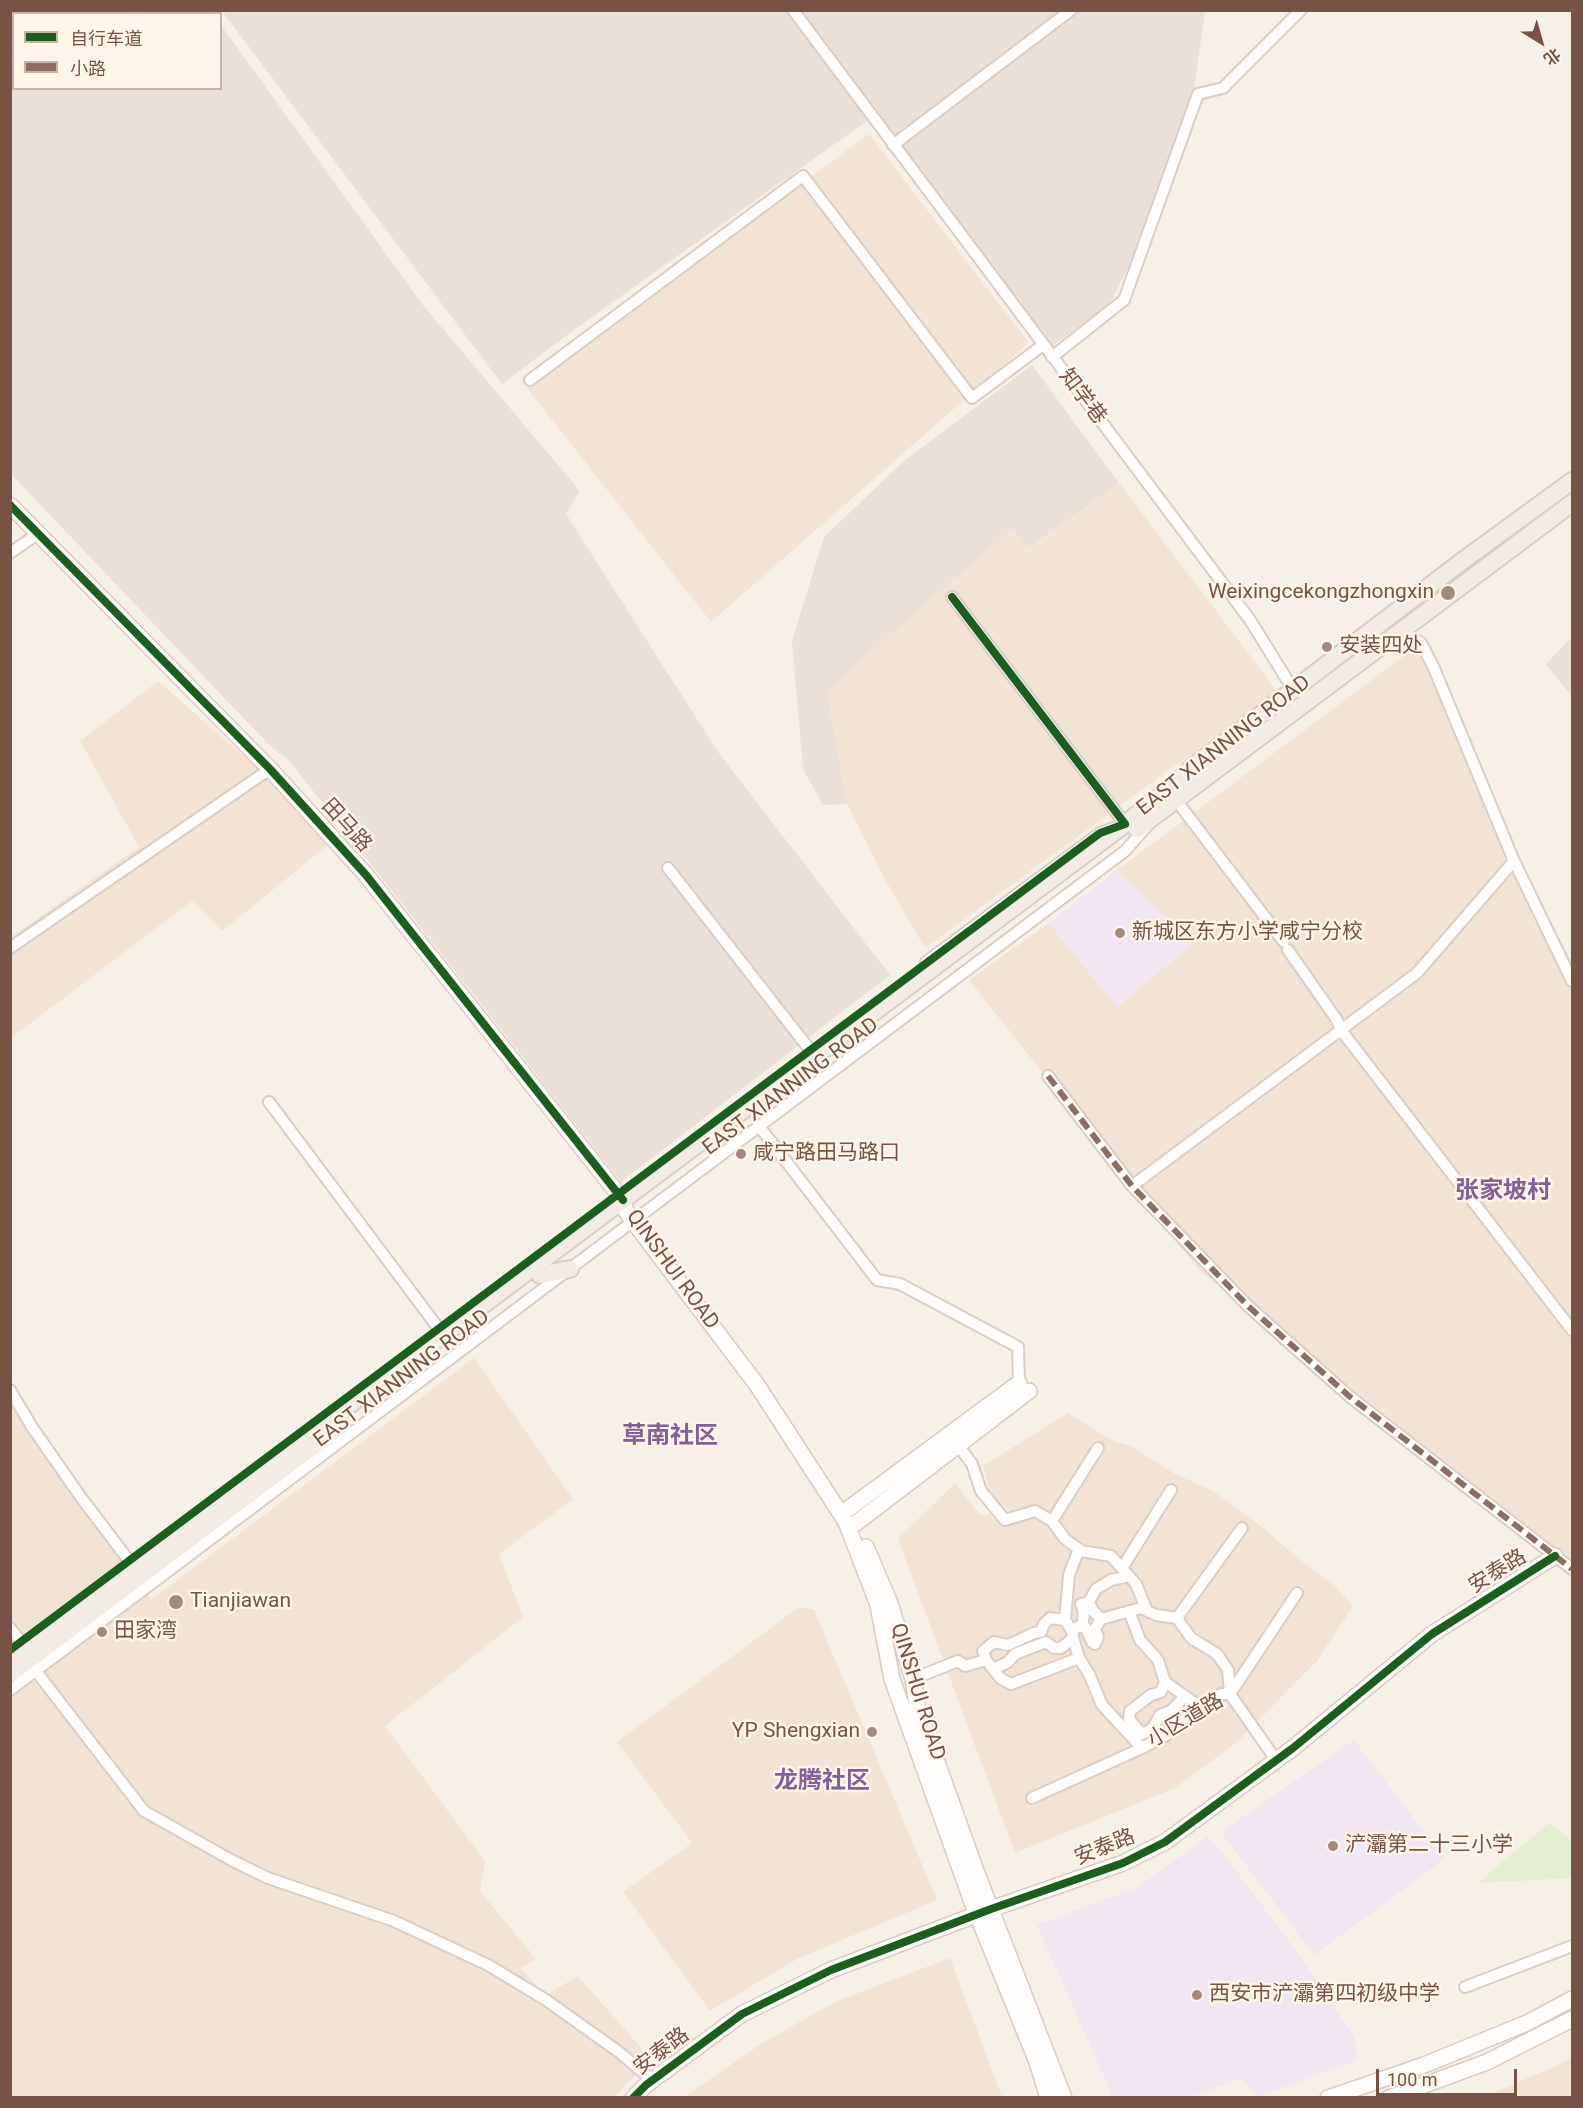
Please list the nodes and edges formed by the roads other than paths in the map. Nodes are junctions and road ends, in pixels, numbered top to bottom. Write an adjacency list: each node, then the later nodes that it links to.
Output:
1 (793, 10): 4 (street, 知学巷)
2 (1071, 10): 4 (street)
3 (1301, 10): 6 (street)
4 (893, 145): 5 (street, 知学巷)
5 (1043, 345): 6 (street, 知学巷); 7 (street)
6 (1052, 357): 15 (street, 知学巷)
7 (530, 380)
8 (1572, 481): 15 (main road, EAST XIANNING ROAD)
9 (1572, 503): 14 (main road, EAST XIANNING ROAD)
10 (10, 505): 11 (main road, 田马路)
11 (39, 533): 12 (street); 16 (main road, 田马路)
12 (10, 553)
13 (952, 597): 19 (street)
14 (1401, 630): 17 (main road, EAST XIANNING ROAD); 20 (street)
15 (1294, 691): 19 (main road, EAST XIANNING ROAD)
16 (270, 769): 22 (street); 30 (main road, 田马路)
17 (1176, 800): 18 (main road, EAST XIANNING ROAD); 24 (street)
18 (1158, 813): 28 (street); 30 (main road, EAST XIANNING ROAD)
19 (1125, 824): 25 (street); 30 (main road, EAST XIANNING ROAD)
20 (1514, 861): 23 (street); 24 (street)
21 (668, 868): 25 (street)
22 (10, 948)
23 (1572, 981)
24 (1341, 1030): 29 (street); 34 (street)
25 (810, 1050): 30 (street)
26 (1048, 1076): 29 (street)
27 (269, 1102): 33 (street)
28 (759, 1126): 30 (street); 35 (street)
29 (1132, 1186): 45 (street)
30 (629, 1208): 31 (street); 32 (main road, EAST XIANNING ROAD); 33 (street); 40 (main road, QINSHUI ROAD); 46 (main road, EAST XIANNING ROAD); 74 (main road, QINSHUI ROAD)
31 (570, 1269): 32 (main road); 59 (street)
32 (540, 1275): 59 (main road, EAST XIANNING ROAD)
33 (439, 1329): 46 (street)
34 (1572, 1330)
35 (1024, 1387): 37 (main road)
36 (10, 1390): 46 (street)
37 (954, 1439): 40 (main road); 41 (street); 42 (main road)
38 (1098, 1448): 41 (street)
39 (1171, 1490): 48 (street)
40 (848, 1509): 42 (main road, QINSHUI ROAD)
41 (1052, 1521): 44 (street)
42 (856, 1523): 65 (main road, QINSHUI ROAD)
43 (1242, 1528): 53 (street)
44 (1079, 1549): 48 (street); 55 (street)
45 (1553, 1558): 47 (street); 72 (main road, 安泰路)
46 (131, 1563): 59 (main road, EAST XIANNING ROAD)
47 (1572, 1569)
48 (1126, 1572): 50 (street); 52 (street)
49 (1297, 1593): 68 (street)
50 (1089, 1602): 54 (street); 57 (street)
51 (1129, 1611): 52 (street); 54 (street); 66 (street)
52 (1147, 1611): 53 (street)
53 (1177, 1617): 68 (street)
54 (1101, 1619): 57 (street)
55 (1065, 1620): 57 (street); 58 (street)
56 (10, 1628): 59 (street)
57 (1076, 1632): 58 (street); 60 (street, 小区道路)
58 (1043, 1637): 62 (street); 63 (street)
59 (24, 1654): 61 (main road, EAST XIANNING ROAD); 64 (main road, EAST XIANNING ROAD); 67 (street); 80 (street)
60 (1079, 1658): 63 (street); 71 (street, 小区道路)
61 (10, 1659)
62 (986, 1660): 63 (street); 65 (street)
63 (994, 1669)
64 (10, 1674)
65 (913, 1679): 74 (main road, QINSHUI ROAD)
66 (1165, 1682): 69 (street); 69 (street)
67 (10, 1690)
68 (1230, 1694): 70 (street, 小区道路); 72 (street, 小区道路)
69 (1185, 1696): 70 (street)
70 (1201, 1707): 71 (street, 小区道路)
71 (1142, 1748): 73 (street)
72 (1276, 1760): 74 (main road, 安泰路)
73 (1032, 1798)
74 (984, 1911): 80 (main road, 安泰路); 82 (main road, QINSHUI ROAD); 83 (main road, QINSHUI ROAD)
75 (1572, 1946): 76 (street)
76 (1465, 1987)
77 (1572, 1999): 79 (main road)
78 (1572, 2019): 85 (main road)
79 (1384, 2079): 84 (main road); 85 (street)
80 (652, 2080): 81 (main road, 安泰路)
81 (633, 2097)
82 (1048, 2097)
83 (1064, 2097)
84 (1329, 2097)
85 (1393, 2097)

